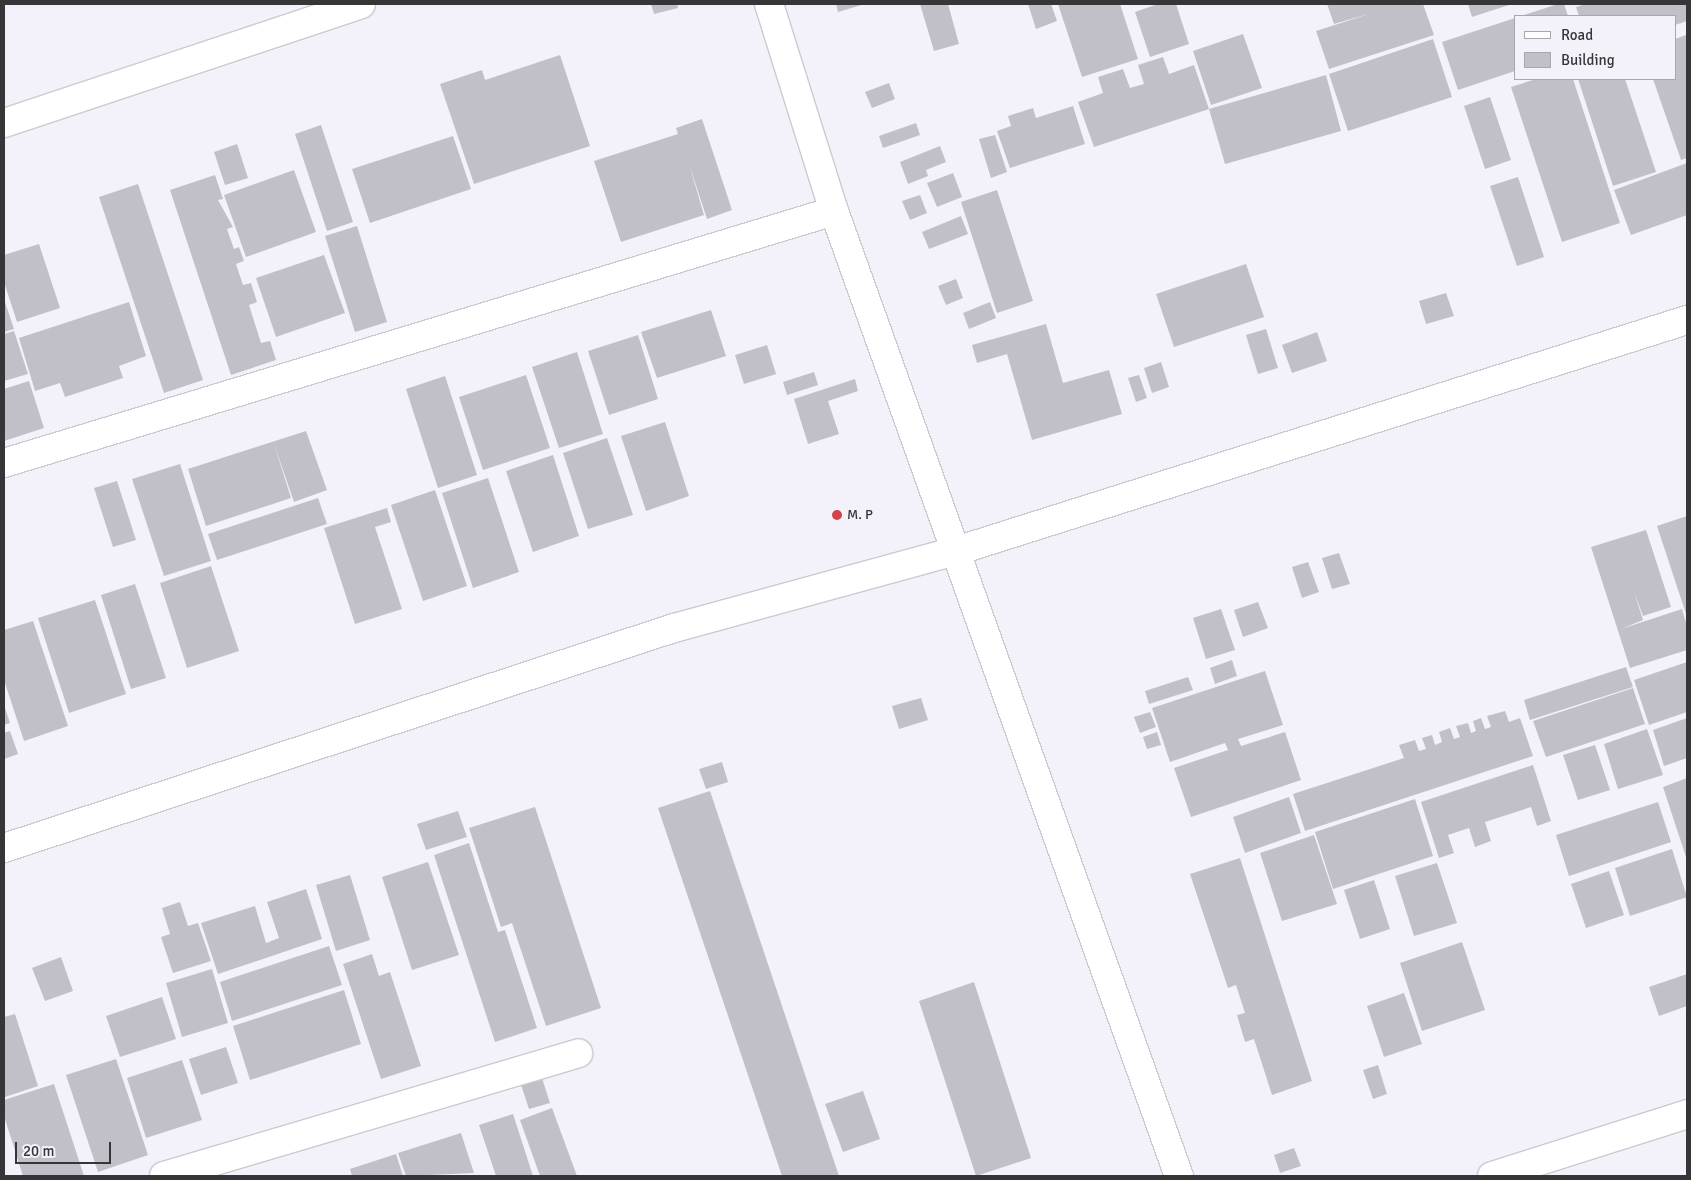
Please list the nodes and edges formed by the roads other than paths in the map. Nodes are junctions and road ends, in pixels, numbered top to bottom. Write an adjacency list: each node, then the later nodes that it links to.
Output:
1 (361, 4): 3 (street)
2 (769, 4): 4 (street)
3 (4, 123)
4 (834, 211): 6 (street); 7 (street)
5 (1687, 320): 7 (street)
6 (4, 463)
7 (956, 551): 8 (street); 12 (street)
8 (4, 848)
9 (578, 1053): 11 (street)
10 (1687, 1114): 13 (street)
11 (164, 1176)
12 (1178, 1176)
13 (1492, 1176)

